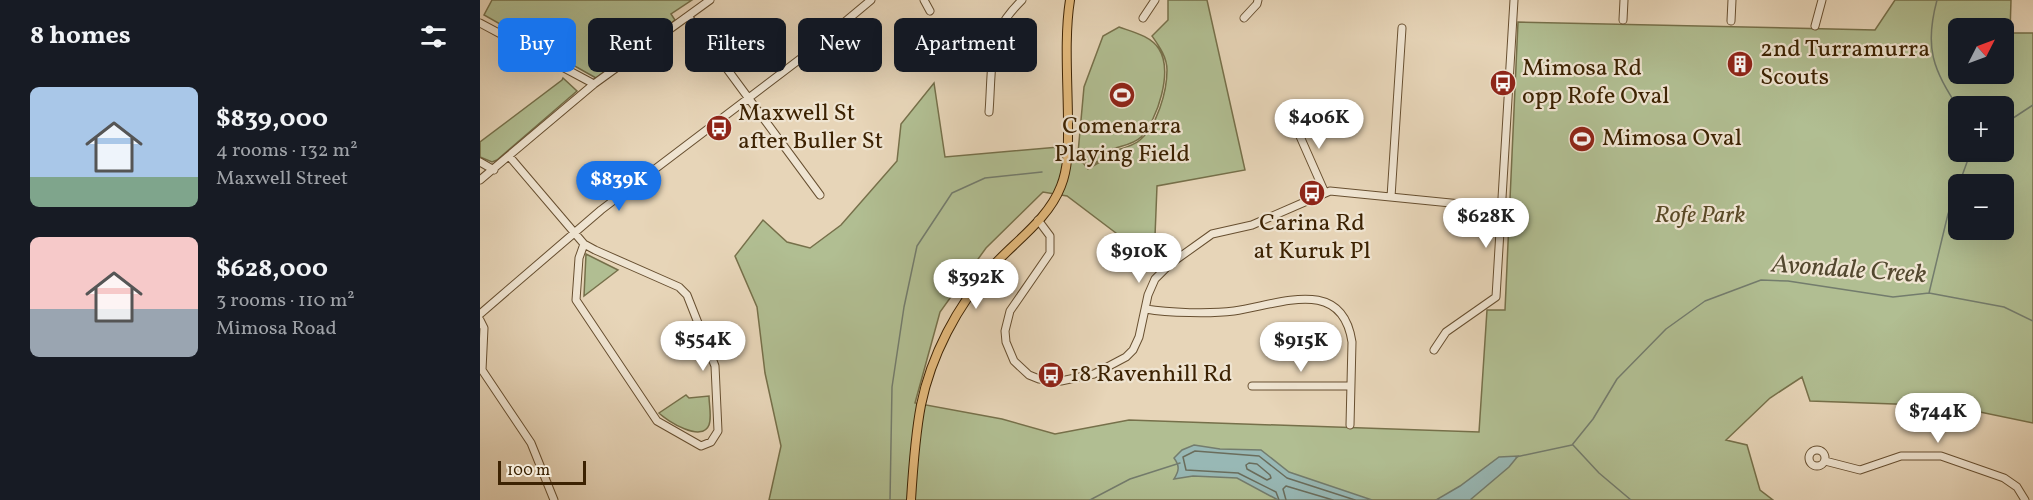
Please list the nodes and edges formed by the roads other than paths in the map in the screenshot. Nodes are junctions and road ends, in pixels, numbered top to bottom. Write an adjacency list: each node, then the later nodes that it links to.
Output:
1 (710, 0): 13 (street)
2 (871, 0): 22 (street)
3 (924, 0): 12 (street)
4 (1022, 0): 23 (street)
5 (1070, 0): 33 (main road)
6 (1155, 0): 14 (street)
7 (1258, 0): 15 (street)
8 (1514, 0): 32 (street)
9 (1624, 0): 16 (street)
10 (1732, 0): 17 (street)
11 (1822, 0): 19 (street)
12 (930, 11)
13 (688, 16): 21 (street); 22 (street)
14 (1143, 18)
15 (1244, 18)
16 (1623, 20)
17 (1731, 21)
18 (480, 22): 21 (street)
19 (1815, 26)
20 (1402, 28): 31 (street)
21 (594, 84): 25 (street)
22 (748, 99): 30 (street); 34 (street)
23 (989, 112)
24 (1291, 116): 29 (street)
25 (509, 156): 27 (street); 34 (street)
26 (480, 162): 27 (street)
27 (494, 170): 28 (street)
28 (480, 180)
29 (1325, 193): 31 (street); 36 (street)
30 (820, 195)
31 (1391, 197): 32 (street)
32 (1501, 208): 39 (street)
33 (1038, 220): 36 (street); 45 (main road)
34 (574, 232): 35 (street); 37 (street)
35 (584, 244): 35 (street)
36 (1146, 309): 41 (street)
37 (480, 314)
38 (480, 320): 44 (street)
39 (1434, 350)
40 (1252, 386): 41 (street)
41 (1350, 386): 42 (street)
42 (1350, 425)
43 (1825, 461): 46 (street)
44 (554, 500)
45 (911, 500)
46 (2025, 500)

